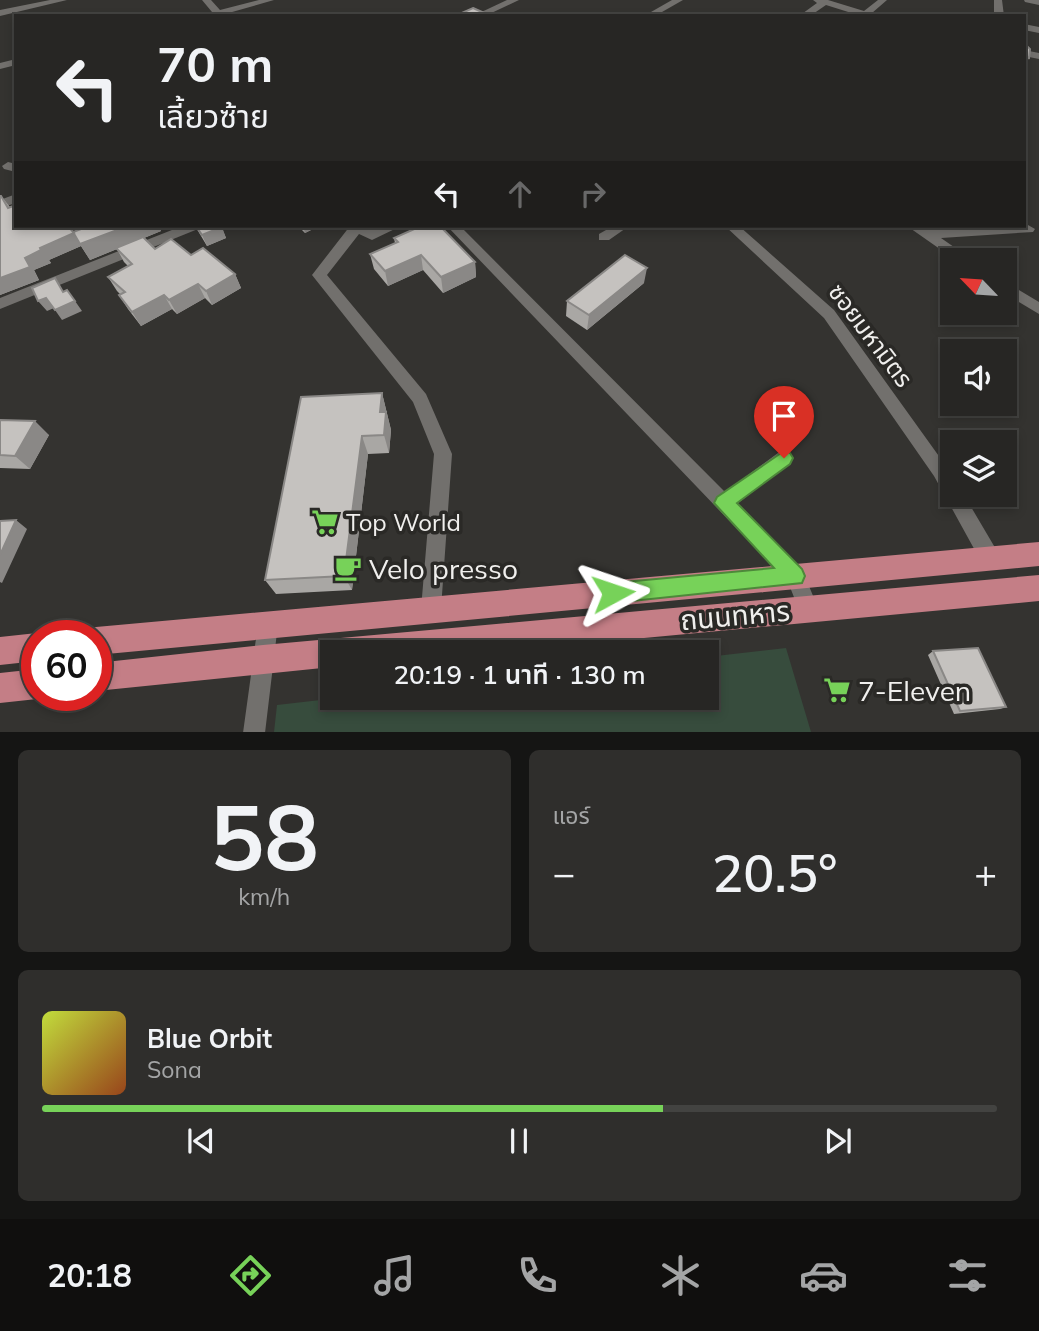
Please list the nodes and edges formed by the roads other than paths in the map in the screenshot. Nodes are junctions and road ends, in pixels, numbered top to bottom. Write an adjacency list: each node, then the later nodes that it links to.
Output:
1 (63, 0): 11 (street)
2 (206, 0): 12 (street)
3 (270, 0): 9 (street)
4 (515, 0): 14 (street)
5 (678, 0): 15 (street)
6 (883, 0): 18 (street)
7 (1028, 0): 10 (street)
8 (821, 1): 16 (street); 17 (street)
9 (256, 2): 12 (street)
10 (1039, 2)
11 (0, 13)
12 (218, 13): 13 (street)
13 (214, 14)
14 (482, 14)
15 (652, 14)
16 (805, 14)
17 (866, 14)
18 (870, 14)
19 (188, 228): 31 (street)
20 (355, 228): 42 (street)
21 (360, 228): 22 (street)
22 (390, 228)
23 (455, 228): 35 (street)
24 (619, 228): 28 (street)
25 (733, 228): 34 (street, ซอยมหามิตร)
26 (1028, 229): 27 (street)
27 (920, 230): 29 (street)
28 (604, 237)
29 (947, 248)
30 (1017, 295): 32 (street)
31 (0, 304)
32 (1039, 309)
33 (784, 458): 35 (street)
34 (940, 471)
35 (724, 503): 39 (street)
36 (961, 507): 38 (street, ซอยมหามิตร)
37 (1039, 554): 38 (main road, ถนนทหาร)
38 (990, 558): 39 (main road, ถนนทหาร)
39 (795, 576): 41 (street); 42 (main road, ถนนทหาร)
40 (1039, 588): 41 (main road, ถนนทหาร)
41 (808, 608): 47 (main road, ถนนทหาร)
42 (431, 609): 43 (main road, ถนนทหาร)
43 (268, 624): 44 (main road, ถนนทหาร); 47 (street)
44 (112, 639)
45 (21, 648): 46 (main road)
46 (0, 650)
47 (263, 659): 48 (main road, ถนนทหาร); 51 (street)
48 (112, 675)
49 (21, 686): 50 (main road)
50 (0, 688)
51 (254, 732)

